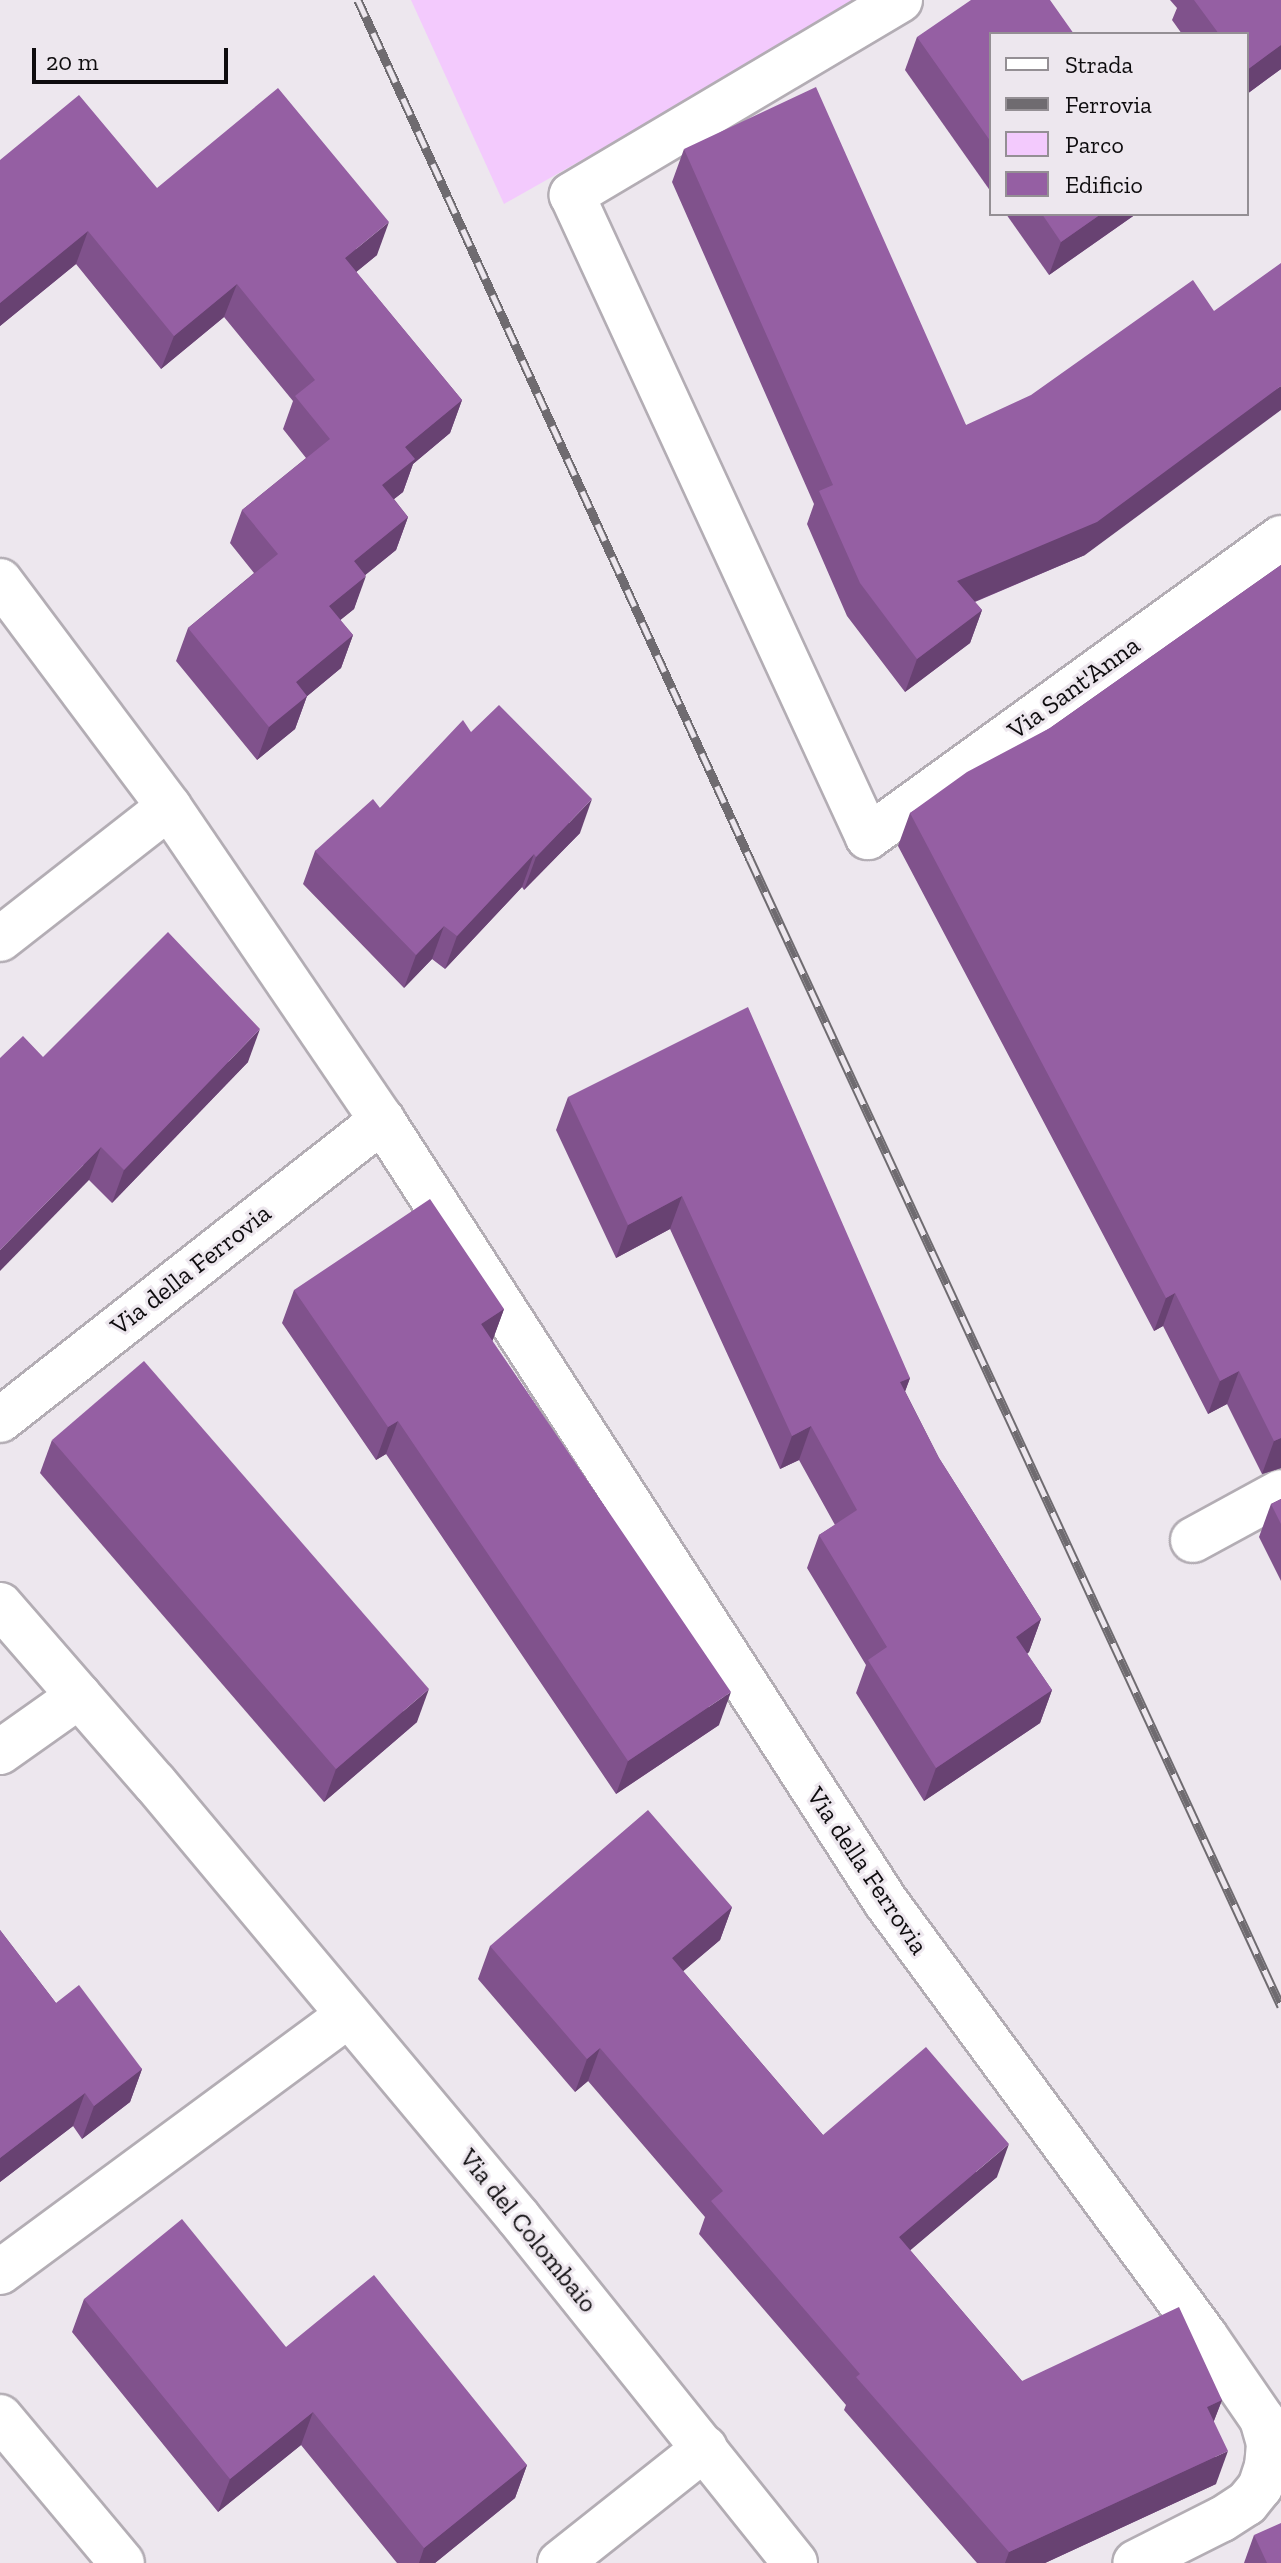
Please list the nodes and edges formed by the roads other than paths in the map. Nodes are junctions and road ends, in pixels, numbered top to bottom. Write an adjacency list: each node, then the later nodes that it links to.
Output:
1 (900, 0): 2 (street, Via Sant'Anna)
2 (1281, 538)
3 (0, 581): 4 (street, Via della Ferrovia)
4 (169, 807): 5 (street); 6 (street, Via della Ferrovia)
5 (0, 939)
6 (382, 1120): 7 (street, Via della Ferrovia); 20 (street, Via della Ferrovia)
7 (0, 1420)
8 (1281, 1492): 9 (street)
9 (1193, 1540)
10 (0, 1605): 11 (street, Via del Colombaio)
11 (79, 1696): 12 (street); 13 (street, Via del Colombaio)
12 (0, 1752)
13 (349, 2015): 14 (street); 16 (street, Via del Colombaio)
14 (0, 2272)
15 (0, 2417): 17 (street)
16 (705, 2448): 18 (street); 19 (street, Via del Colombaio)
17 (122, 2563)
18 (560, 2563)
19 (795, 2563)
20 (1135, 2563)

